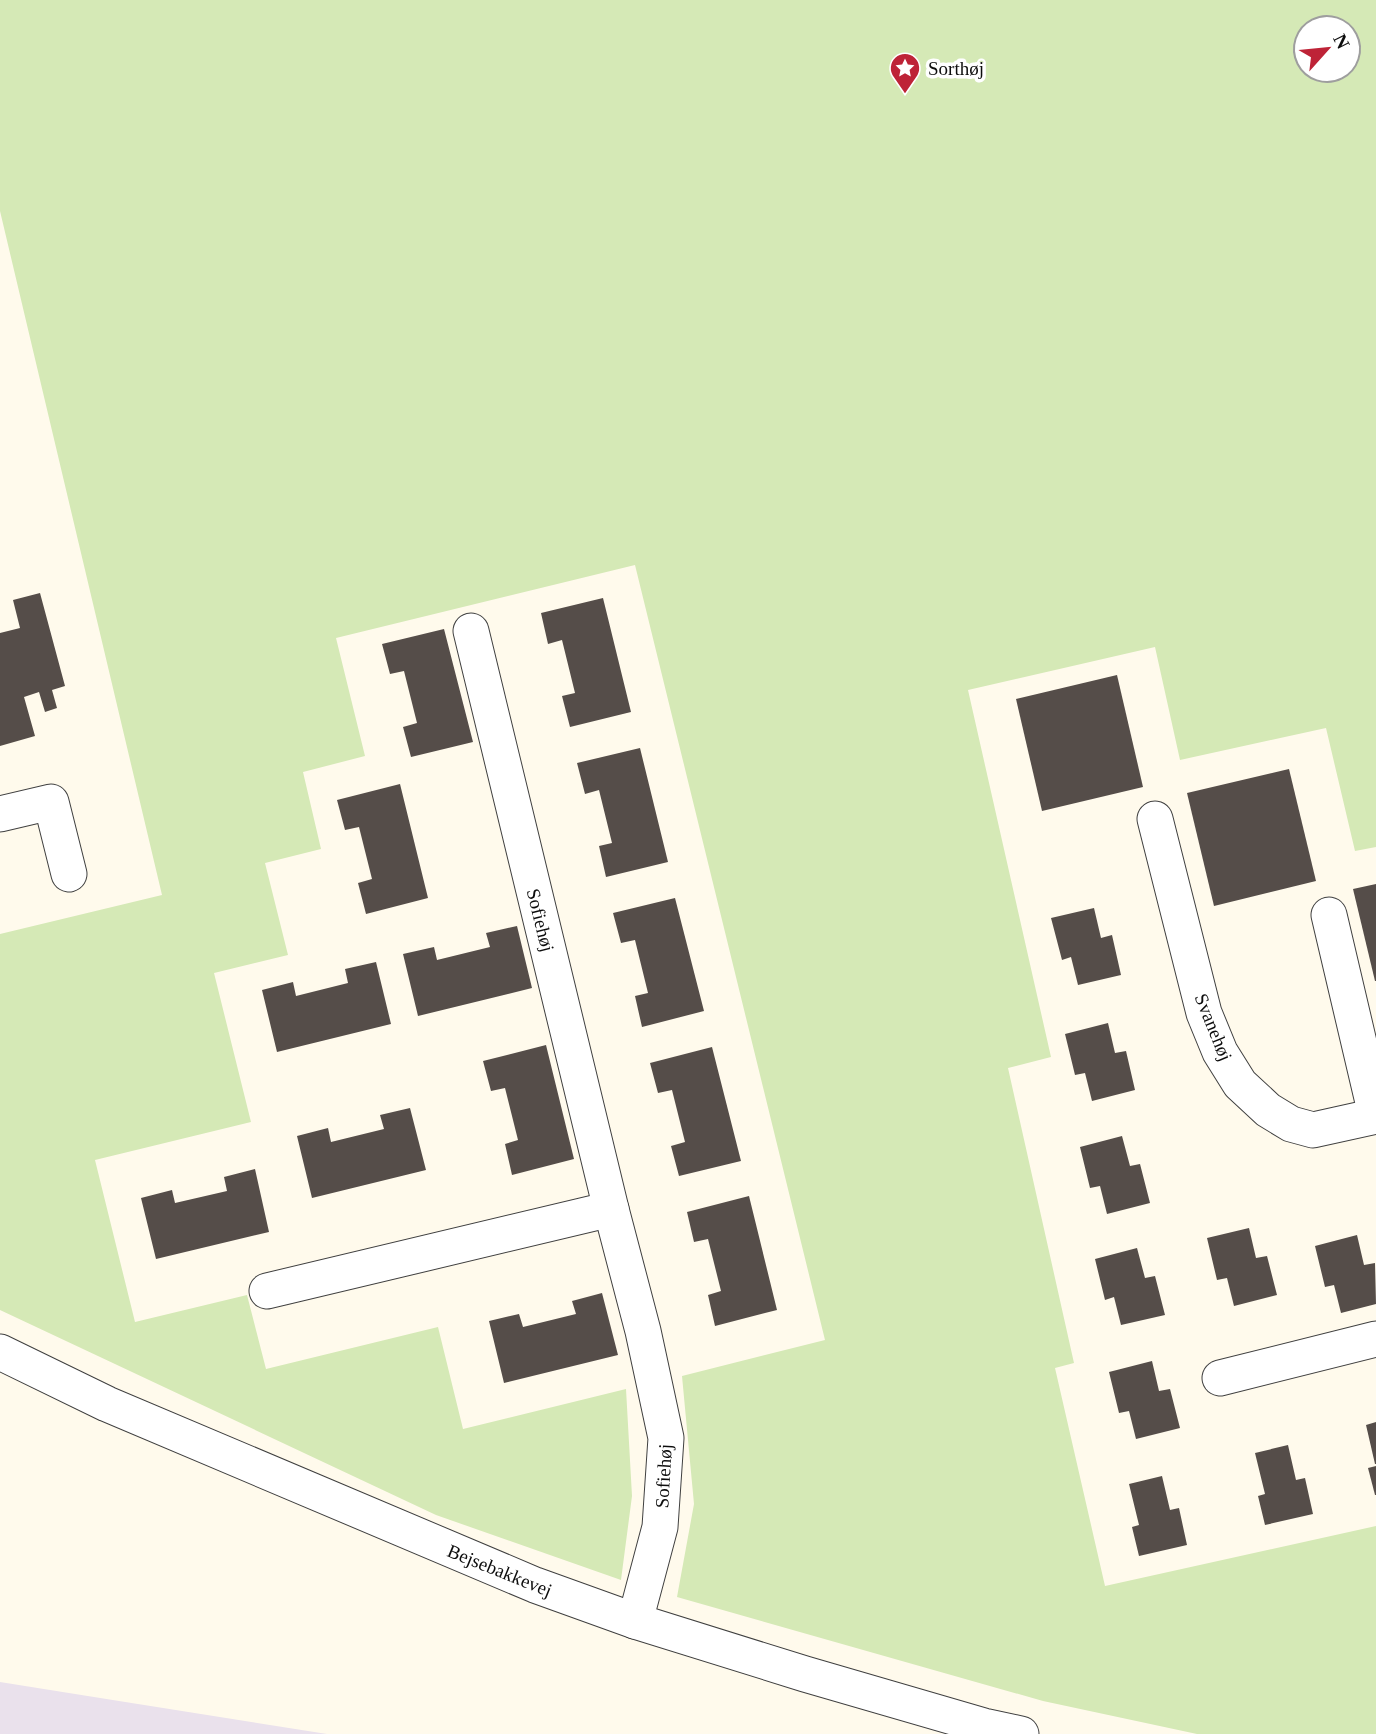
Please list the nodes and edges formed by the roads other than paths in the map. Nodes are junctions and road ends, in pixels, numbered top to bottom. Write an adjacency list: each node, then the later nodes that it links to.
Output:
1 (471, 632): 7 (street, Sofiehøj)
2 (0, 814): 4 (street)
3 (1155, 819): 6 (street, Svanehøj)
4 (69, 874)
5 (1329, 915): 6 (street, Svanehøj)
6 (1376, 1115)
7 (611, 1209): 8 (street); 12 (street, Sofiehøj)
8 (267, 1291)
9 (1376, 1339): 11 (street)
10 (0, 1352): 12 (street, Bejsebakkevej)
11 (1220, 1378)
12 (635, 1621): 13 (street, Bejsebakkevej)
13 (1021, 1734)

